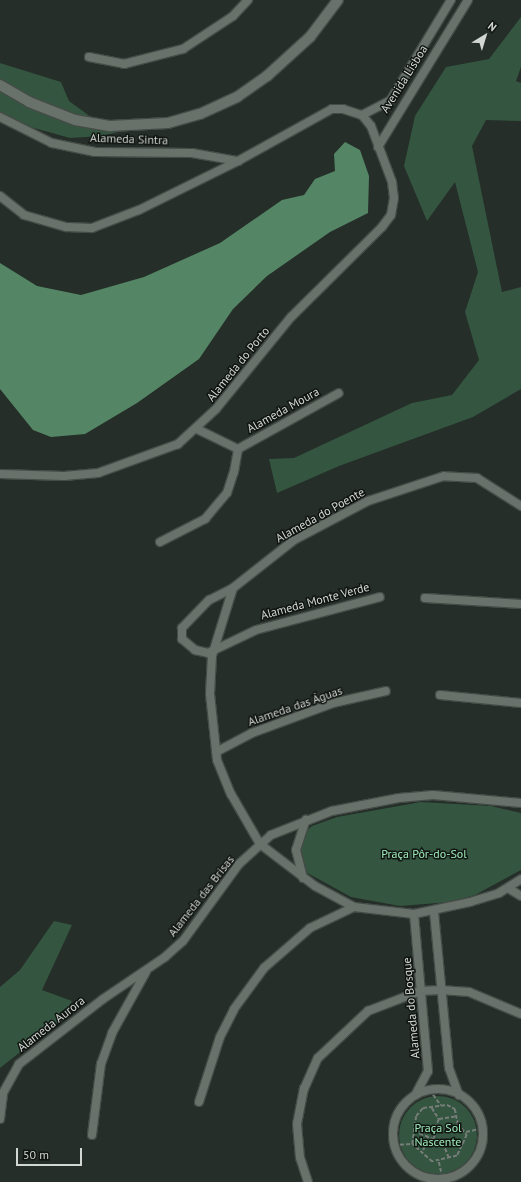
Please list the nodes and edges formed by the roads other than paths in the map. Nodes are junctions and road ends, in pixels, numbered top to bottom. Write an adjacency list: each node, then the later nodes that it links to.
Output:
1 (248, 0): 7 (street)
2 (338, 0): 8 (street)
3 (451, 0): 5 (street, Avenida Lisboa)
4 (468, 0): 6 (street, Avenida Lisboa)
5 (440, 17): 6 (street); 9 (street, Avenida Lisboa)
6 (452, 26): 11 (street, Avenida Lisboa)
7 (89, 57)
8 (0, 85)
9 (362, 115): 11 (street, Alameda do Porto); 12 (street)
10 (0, 117): 12 (street, Alameda Sintra)
11 (378, 147): 15 (street, Alameda do Porto)
12 (238, 161): 13 (street)
13 (0, 196)
14 (339, 393): 16 (street, Alameda Moura)
15 (197, 430): 16 (street); 17 (street, Alameda do Porto)
16 (238, 449): 19 (street)
17 (0, 474)
18 (521, 506): 20 (street, Alameda do Poente)
19 (160, 542)
20 (233, 588): 24 (street); 24 (street, Alameda do Poente)
21 (380, 597): 24 (street, Alameda Monte Verde)
22 (425, 598): 23 (street)
23 (521, 604)
24 (214, 651): 28 (street)
25 (386, 692): 28 (street, Alameda das Águas)
26 (440, 695): 27 (street)
27 (521, 703)
28 (216, 752): 33 (street)
29 (509, 801): 30 (street); 31 (street); 32 (street)
30 (521, 803)
31 (521, 809)
32 (306, 820): 33 (street); 34 (street)
33 (260, 844): 34 (street); 41 (street, Alameda das Brisas)
34 (304, 879): 38 (street)
35 (521, 879): 36 (street)
36 (508, 888): 37 (street); 39 (street)
37 (521, 896)
38 (354, 907): 40 (street); 47 (street)
39 (434, 912): 40 (street); 42 (street)
40 (414, 914): 43 (street, Alameda do Bosque)
41 (148, 970): 48 (street, Alameda Aurora); 49 (street, Alameda das Brisas)
42 (442, 990): 43 (street); 44 (street); 45 (street)
43 (420, 991): 46 (street, Alameda do Bosque); 50 (street)
44 (521, 1014)
45 (459, 1095): 46 (street); 46 (street)
46 (414, 1096)
47 (199, 1102)
48 (0, 1119)
49 (92, 1135)
50 (308, 1182)

